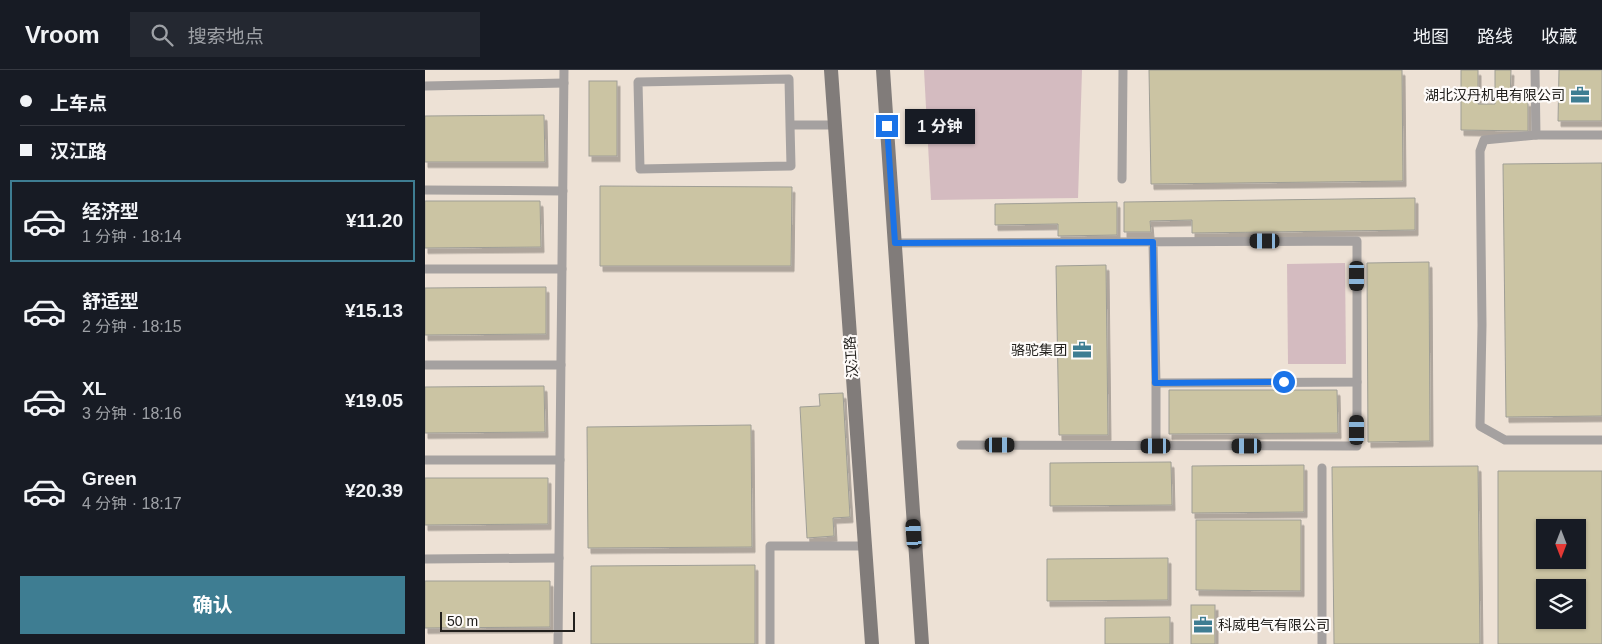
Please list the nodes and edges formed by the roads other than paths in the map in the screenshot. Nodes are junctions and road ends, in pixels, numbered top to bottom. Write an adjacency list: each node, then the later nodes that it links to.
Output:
1 (564, 70): 6 (lane)
2 (831, 70): 8 (main road, 汉江路)
3 (883, 70): 16 (main road)
4 (1123, 70): 12 (lane)
5 (1535, 70): 10 (lane)
6 (564, 83): 7 (lane); 14 (lane)
7 (425, 86)
8 (835, 124): 9 (lane); 29 (main road, 汉江路)
9 (790, 126): 9 (lane)
10 (1536, 135): 11 (lane); 23 (lane)
11 (1602, 135)
12 (1122, 179)
13 (425, 190): 14 (lane)
14 (563, 191): 18 (lane)
15 (1153, 242): 16 (lane); 21 (lane); 22 (lane)
16 (895, 243): 35 (main road)
17 (425, 269): 18 (lane)
18 (562, 269): 19 (lane)
19 (561, 365): 20 (lane); 27 (lane)
20 (425, 366)
21 (1357, 382): 22 (lane); 25 (lane)
22 (1155, 383): 25 (lane)
23 (1602, 440)
24 (961, 445): 25 (lane)
25 (1156, 446)
26 (425, 460): 27 (lane)
27 (560, 460): 30 (lane)
28 (1322, 468): 36 (lane)
29 (865, 546): 33 (lane); 34 (main road, 汉江路)
30 (559, 558): 31 (lane); 32 (lane)
31 (425, 559)
32 (558, 644)
33 (770, 644)
34 (872, 644)
35 (922, 644)
36 (1322, 644)

